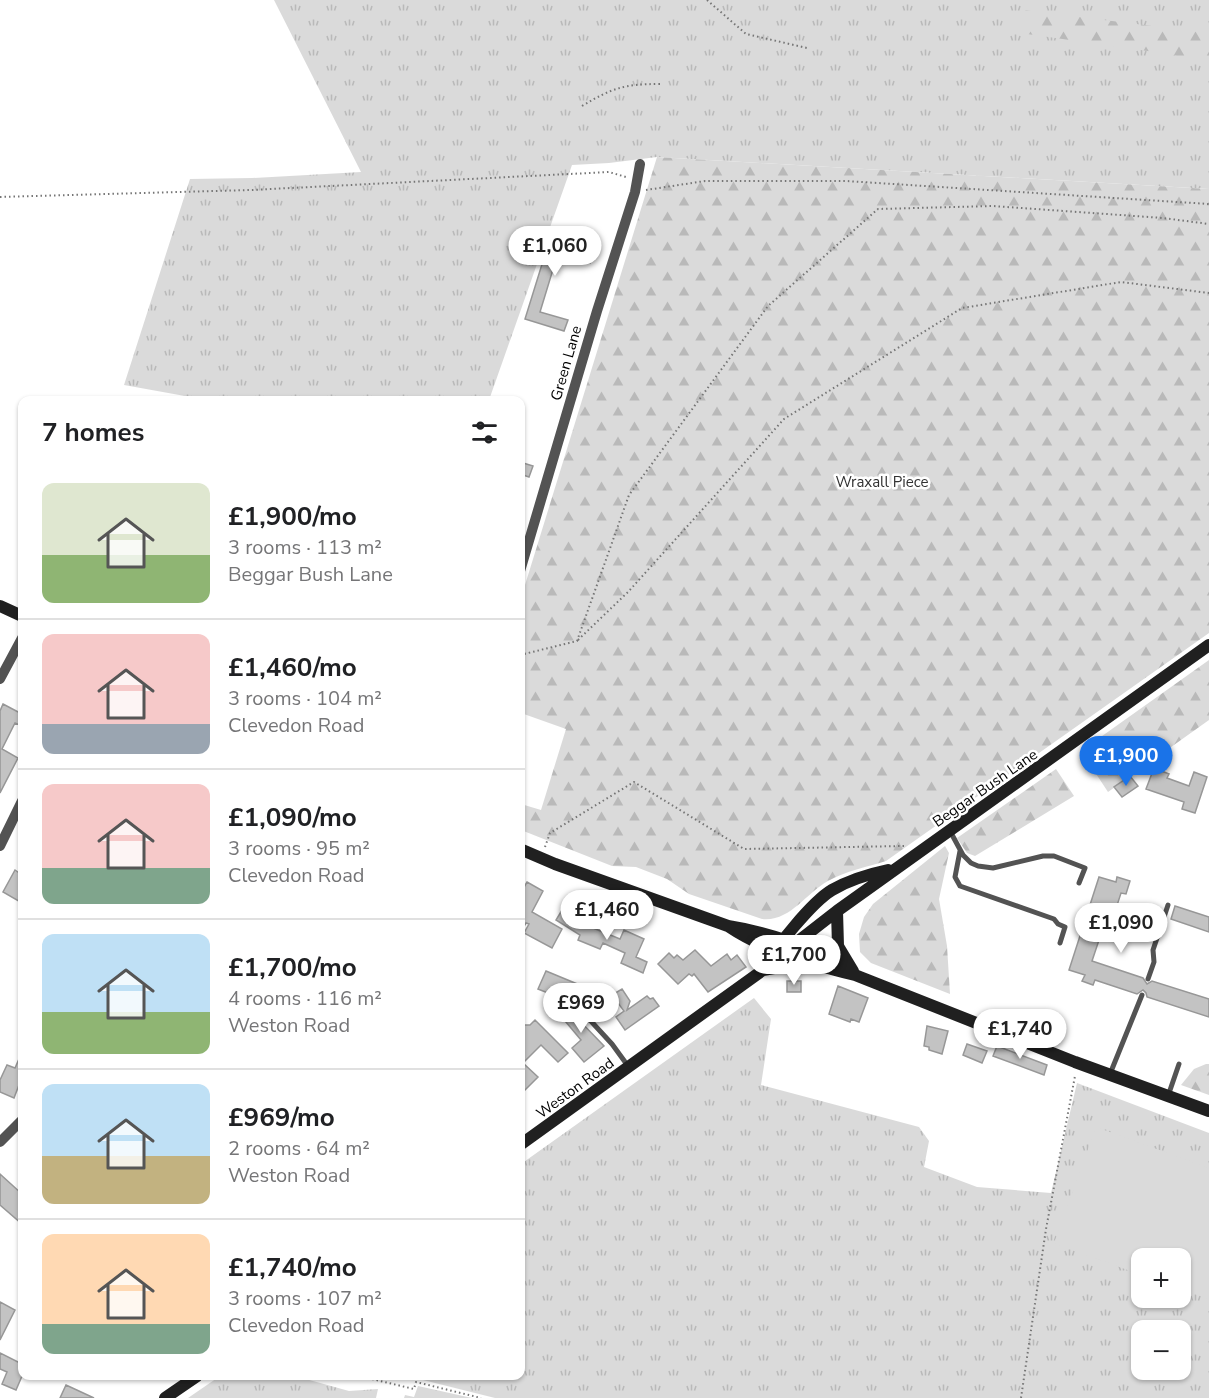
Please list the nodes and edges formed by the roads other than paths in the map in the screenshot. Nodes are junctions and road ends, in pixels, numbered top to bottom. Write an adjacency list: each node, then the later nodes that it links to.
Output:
1 (640, 164): 2 (street, Green Lane)
2 (525, 554)
3 (0, 606): 4 (main road)
4 (18, 614)
5 (18, 645): 7 (street)
6 (1209, 645): 9 (main road, Beggar Bush Lane)
7 (0, 679)
8 (18, 809): 10 (street)
9 (950, 831): 11 (lane); 13 (main road, Beggar Bush Lane)
10 (0, 846)
11 (960, 849): 14 (lane); 17 (lane)
12 (525, 851): 18 (main road)
13 (893, 869): 16 (main road, Beggar Bush Lane); 18 (main road, Beggar Bush Lane)
14 (1079, 883)
15 (1168, 905): 20 (lane)
16 (837, 910): 18 (main road, Beggar Bush Lane); 19 (main road)
17 (1060, 943)
18 (785, 947): 19 (main road); 24 (main road, Weston Road)
19 (855, 975): 25 (main road)
20 (1148, 979)
21 (1142, 995): 25 (lane)
22 (577, 1006): 24 (lane)
23 (1179, 1064): 26 (lane)
24 (629, 1067): 30 (main road, Weston Road)
25 (1110, 1075): 26 (main road)
26 (1168, 1096): 27 (main road)
27 (1209, 1111)
28 (18, 1123): 29 (street)
29 (1, 1138)
30 (525, 1141)
31 (191, 1380): 32 (main road)
32 (165, 1398)

